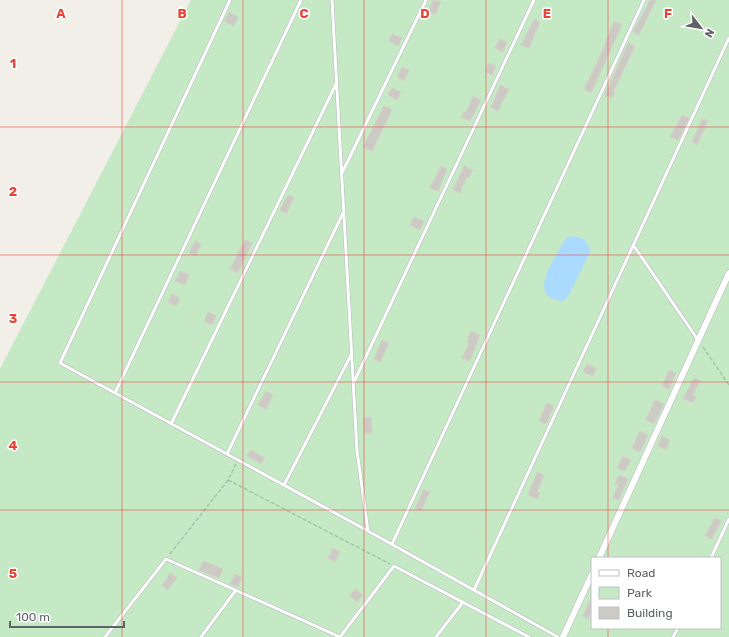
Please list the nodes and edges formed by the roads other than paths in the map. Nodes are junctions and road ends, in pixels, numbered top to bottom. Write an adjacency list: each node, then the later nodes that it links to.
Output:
1 (230, 0): 16 (lane)
2 (302, 0): 16 (lane)
3 (332, 0): 8 (lane)
4 (426, 0): 9 (lane)
5 (534, 0): 15 (lane)
6 (644, 0): 22 (lane)
7 (729, 38): 11 (lane)
8 (337, 82): 9 (lane); 17 (lane)
9 (342, 174): 10 (lane)
10 (344, 212): 14 (lane); 18 (lane)
11 (634, 246): 13 (lane); 27 (lane)
12 (729, 273): 13 (street)
13 (698, 340): 23 (street)
14 (352, 354): 15 (lane); 19 (lane)
15 (353, 384): 21 (lane)
16 (115, 393): 17 (lane)
17 (171, 424): 18 (lane)
18 (227, 454): 19 (lane)
19 (284, 486): 21 (lane)
20 (729, 519): 24 (lane)
21 (368, 531): 22 (lane)
22 (392, 544): 27 (lane)
23 (599, 557)
24 (711, 557)
25 (591, 576): 35 (street)
26 (236, 590): 29 (lane); 30 (lane); 31 (lane)
27 (474, 590): 34 (lane)
28 (463, 602): 31 (lane); 32 (lane); 33 (lane)
29 (106, 637)
30 (201, 637)
31 (340, 637)
32 (436, 637)
33 (529, 637)
34 (558, 637)
35 (563, 637)

